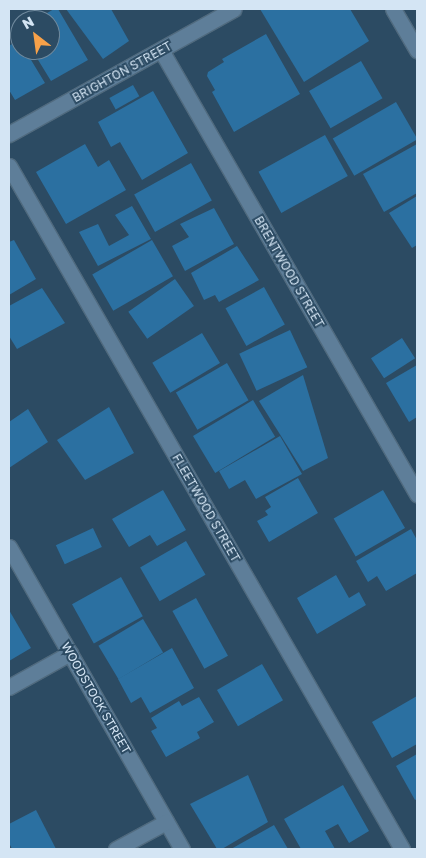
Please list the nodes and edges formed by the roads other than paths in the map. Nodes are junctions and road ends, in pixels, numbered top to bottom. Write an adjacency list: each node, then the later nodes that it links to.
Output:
1 (234, 9): 3 (street, BRIGHTON STREET)
2 (393, 9): 4 (street)
3 (161, 50): 5 (street, BRIGHTON STREET); 7 (street, BRENTWOOD STREET)
4 (417, 50)
5 (9, 134)
6 (9, 166): 14 (street, FLEETWOOD STREET)
7 (417, 494)
8 (9, 547): 9 (street, WOODSTOCK STREET)
9 (70, 653): 10 (street); 11 (street, WOODSTOCK STREET)
10 (9, 686)
11 (166, 822): 12 (street); 13 (street, WOODSTOCK STREET)
12 (116, 849)
13 (182, 849)
14 (402, 849)

